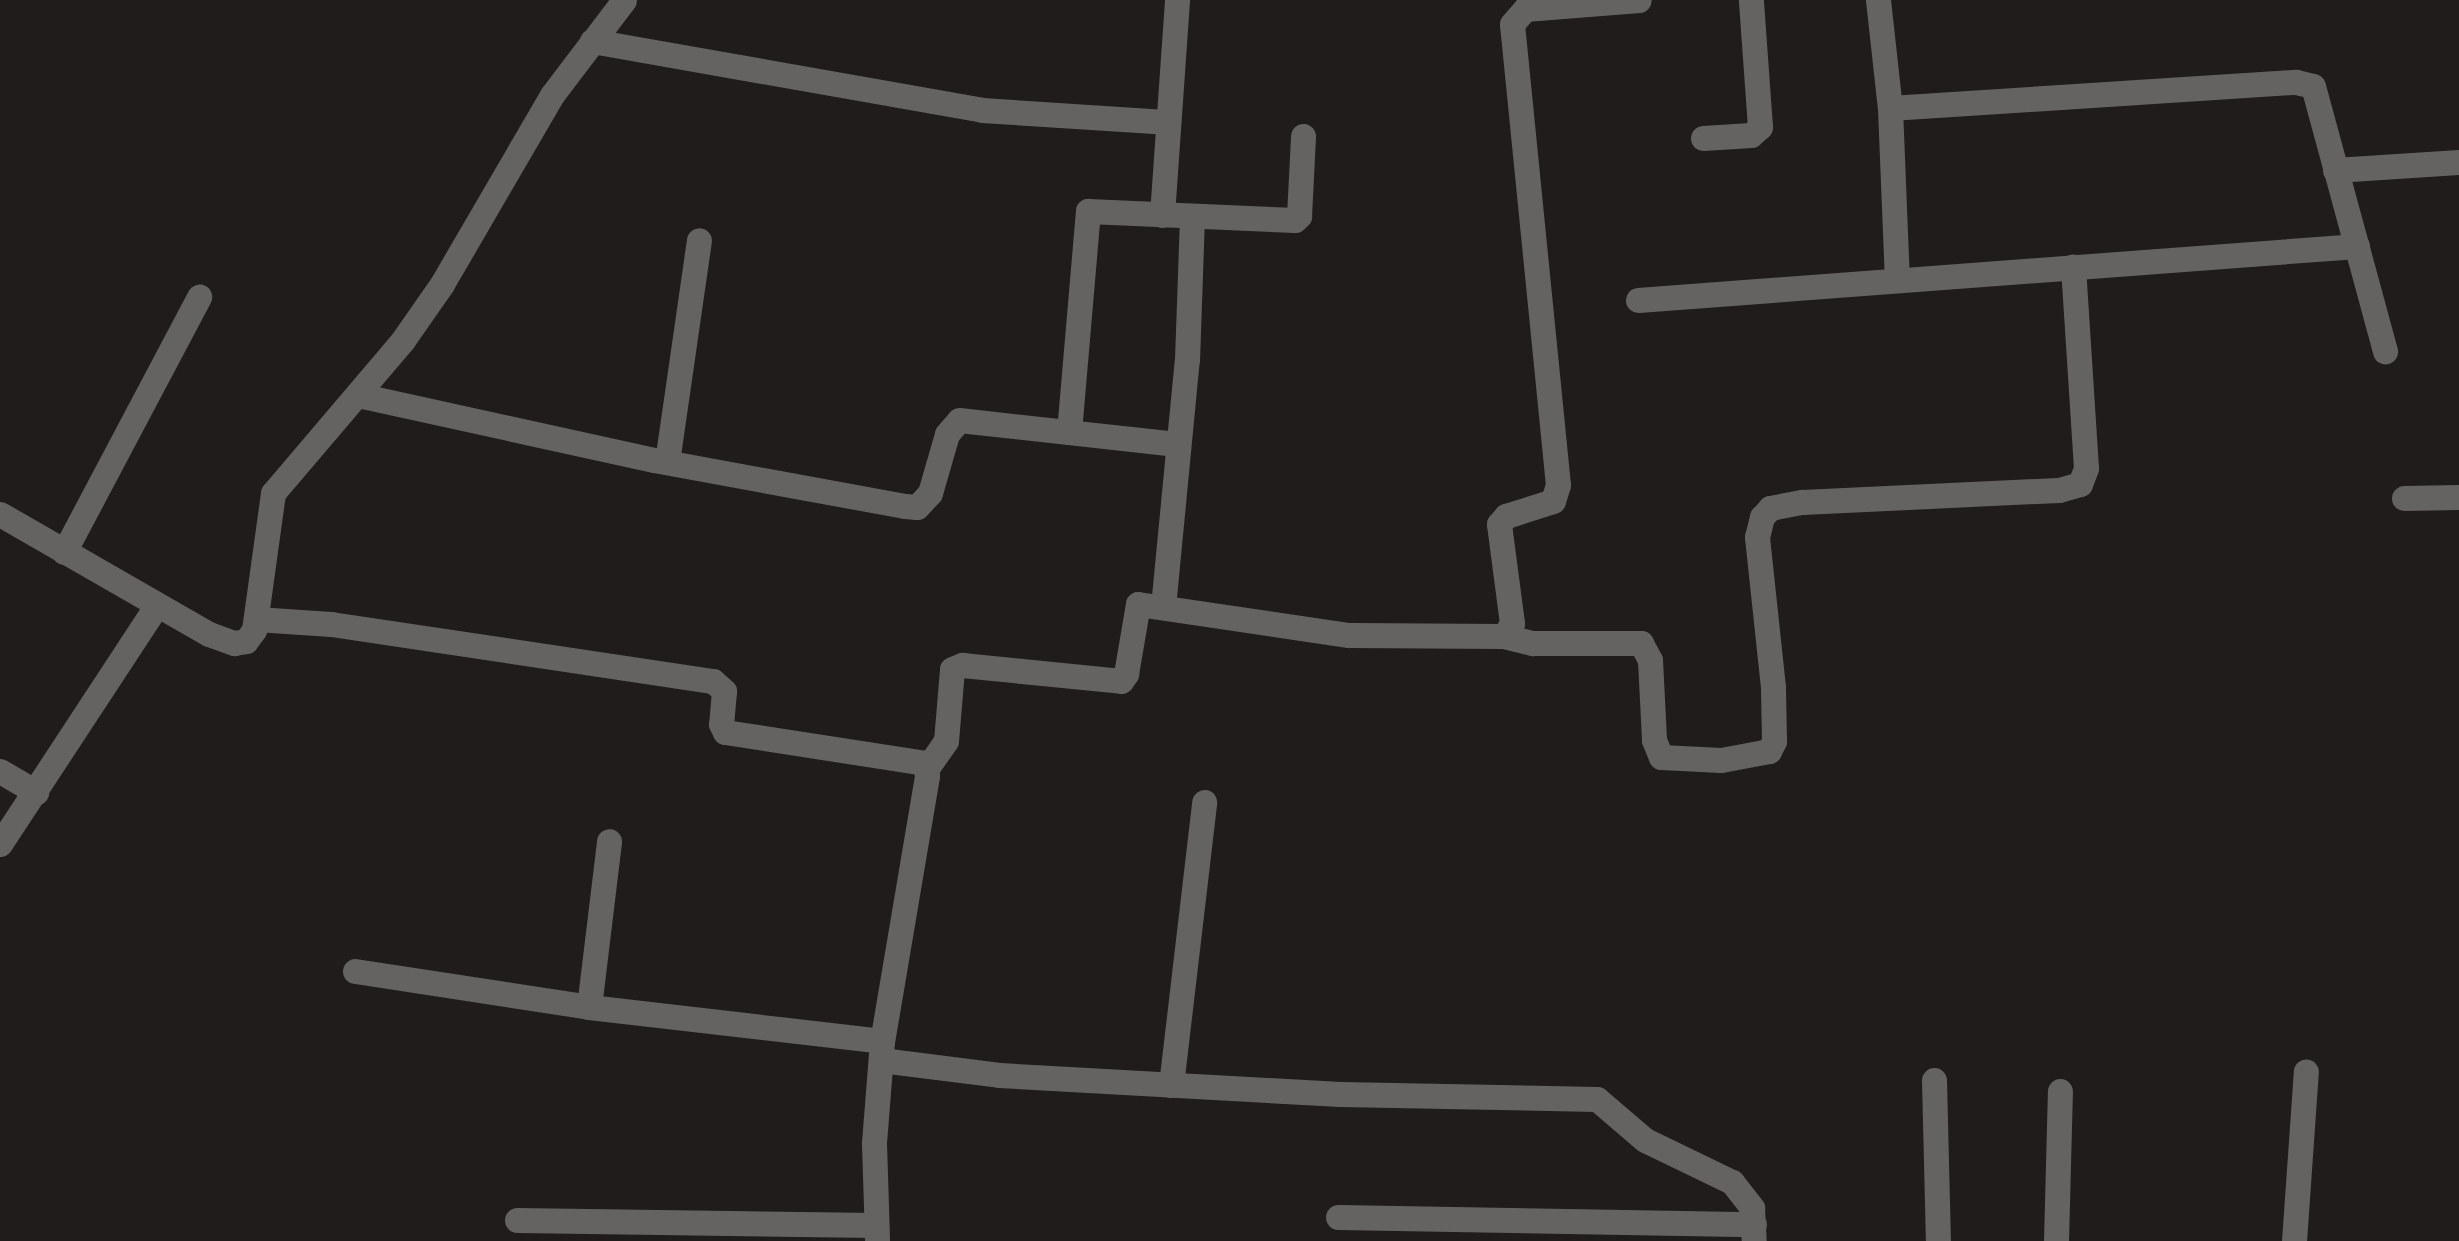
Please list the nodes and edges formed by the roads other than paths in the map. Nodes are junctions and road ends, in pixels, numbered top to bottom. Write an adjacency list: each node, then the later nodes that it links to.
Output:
1 (624, 0): 7 (street)
2 (1177, 0): 9 (street)
3 (1639, 0): 6 (street)
4 (1751, 0): 11 (street)
5 (1878, 0): 8 (street)
6 (1588, 2): 34 (street)
7 (592, 42): 9 (street); 23 (street)
8 (1890, 108): 13 (street); 19 (street)
9 (1166, 122): 14 (street)
10 (1302, 136): 15 (street)
11 (1703, 138)
12 (2459, 162): 13 (street)
13 (2336, 170): 17 (street)
14 (1162, 215): 15 (street); 24 (street)
15 (1192, 216): 25 (street)
16 (699, 240): 26 (street)
17 (2357, 246): 18 (street); 22 (street)
18 (2072, 266): 19 (street); 34 (street)
19 (1898, 278): 21 (street)
20 (199, 297): 30 (street)
21 (1638, 300)
22 (2385, 352)
23 (358, 395): 26 (street); 33 (street)
24 (1068, 432): 25 (street); 26 (street)
25 (1177, 444): 32 (street)
26 (668, 462)
27 (2459, 497): 28 (street)
28 (2404, 498)
29 (0, 514): 30 (street)
30 (64, 552): 31 (street)
31 (157, 605): 33 (street); 37 (street)
32 (1162, 608): 34 (street); 35 (street)
33 (256, 618): 35 (street)
34 (1504, 636)
35 (927, 768): 43 (street)
36 (0, 771): 37 (street)
37 (36, 792): 40 (street)
38 (1204, 802): 46 (street)
39 (610, 841): 42 (street)
40 (0, 844)
41 (355, 971): 42 (street)
42 (589, 1007): 43 (street)
43 (881, 1050): 46 (street); 50 (street)
44 (2306, 1071): 54 (street)
45 (1934, 1080): 52 (street)
46 (1172, 1085): 51 (street)
47 (2060, 1091): 53 (street)
48 (1338, 1216): 51 (street)
49 (517, 1220): 50 (street)
50 (876, 1233)
51 (1754, 1233)
52 (1938, 1241)
53 (2056, 1241)
54 (2294, 1241)

